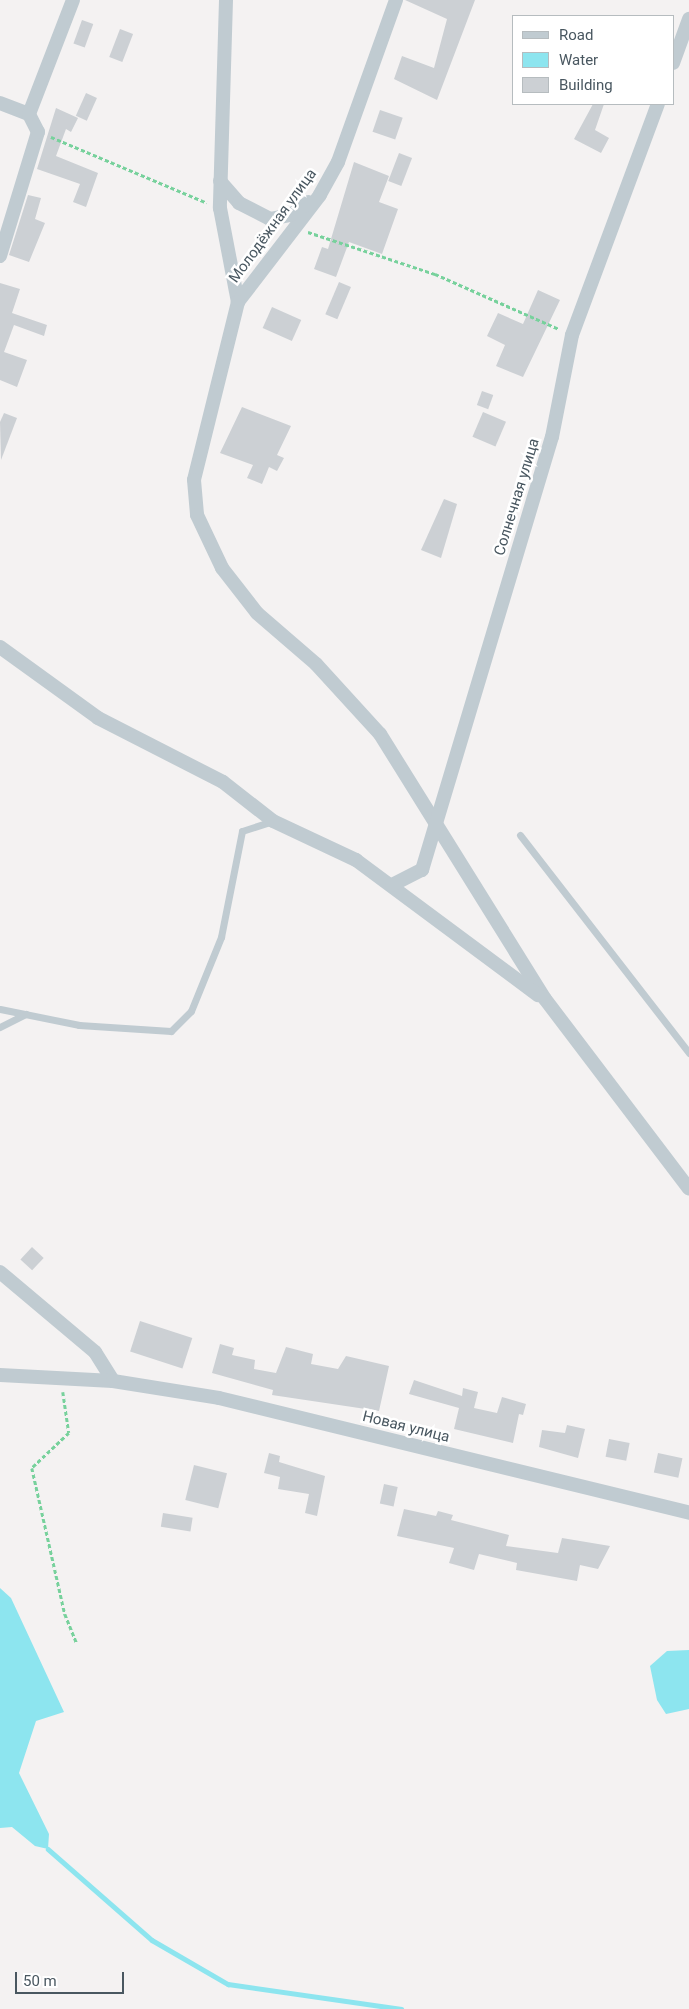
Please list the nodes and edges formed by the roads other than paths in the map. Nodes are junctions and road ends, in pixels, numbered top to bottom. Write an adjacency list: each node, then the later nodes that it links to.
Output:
1 (74, 0): 8 (street)
2 (226, 0): 9 (street)
3 (396, 0): 10 (street, Молодёжная улица)
4 (689, 19): 5 (street)
5 (674, 60)
6 (0, 103): 8 (street)
7 (658, 105): 14 (street, Солнечная улица)
8 (29, 114): 11 (street)
9 (220, 181): 10 (street); 12 (street)
10 (320, 195): 12 (street, Молодёжная улица)
11 (0, 256)
12 (238, 302): 14 (street, Молодёжная улица)
13 (0, 647): 15 (street)
14 (435, 818): 17 (street, Солнечная улица); 18 (street, Молодёжная улица)
15 (273, 821): 17 (street); 20 (lane)
16 (520, 835): 22 (lane)
17 (392, 885): 18 (street)
18 (545, 1000): 23 (street)
19 (0, 1009): 20 (lane)
20 (26, 1014): 21 (lane)
21 (0, 1027)
22 (689, 1053)
23 (689, 1189)
24 (0, 1272): 26 (street)
25 (0, 1375): 26 (street, Новая улица)
26 (113, 1381): 27 (street, Новая улица)
27 (689, 1513)

